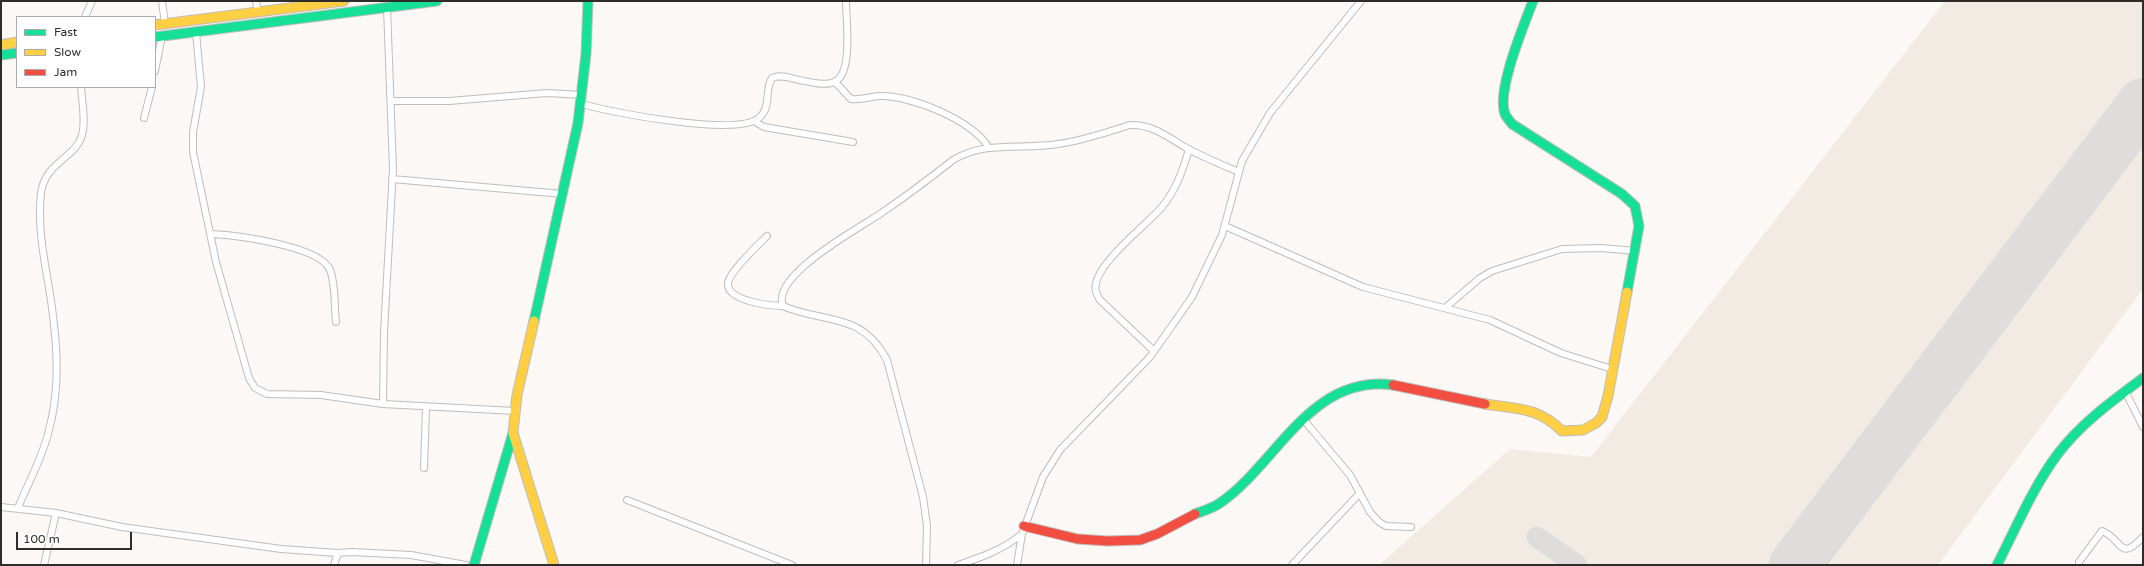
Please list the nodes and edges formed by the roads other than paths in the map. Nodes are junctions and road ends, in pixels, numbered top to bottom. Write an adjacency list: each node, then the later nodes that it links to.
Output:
1 (92, 1): 12 (street)
2 (162, 1): 13 (street)
3 (256, 1): 11 (street)
4 (344, 1): 11 (street)
5 (436, 1): 10 (street)
6 (588, 1): 25 (street)
7 (846, 1): 22 (street)
8 (1361, 1): 32 (street)
9 (1533, 1): 38 (street)
10 (387, 7): 15 (street); 26 (street)
11 (258, 12): 13 (street)
12 (85, 16)
13 (165, 24): 14 (street)
14 (156, 26)
15 (196, 32): 16 (street); 36 (street)
16 (158, 36): 21 (street)
17 (16, 42): 18 (street)
18 (1, 44)
19 (16, 53): 20 (street)
20 (1, 55)
21 (156, 59)
22 (835, 82): 28 (street); 30 (street)
23 (81, 88): 56 (street)
24 (152, 88): 27 (street)
25 (582, 100): 26 (street); 28 (street); 34 (street)
26 (392, 101): 33 (street)
27 (144, 118)
28 (754, 121): 29 (street)
29 (853, 142)
30 (989, 148): 31 (street); 39 (street)
31 (1189, 149): 32 (street); 42 (street)
32 (1238, 172): 35 (street)
33 (392, 179): 34 (street); 46 (street)
34 (563, 194): 48 (street)
35 (1225, 226): 40 (street); 42 (street)
36 (211, 234): 41 (street); 46 (street)
37 (767, 236): 39 (street)
38 (1636, 251): 40 (street); 43 (street)
39 (783, 306): 69 (street)
40 (1445, 308): 43 (street)
41 (336, 322)
42 (1154, 350): 59 (street)
43 (1612, 369): 49 (street)
44 (2143, 378): 45 (street)
45 (2125, 391): 50 (street); 73 (street)
46 (383, 404): 47 (street)
47 (426, 408): 48 (street); 52 (street)
48 (515, 411): 51 (street)
49 (1303, 418): 53 (street); 59 (street)
50 (2143, 427)
51 (513, 433): 66 (street); 67 (street)
52 (424, 468)
53 (1360, 493): 58 (street); 72 (street)
54 (626, 500): 68 (street)
55 (1, 507): 56 (street)
56 (18, 508): 57 (street)
57 (56, 513): 61 (street); 63 (street)
58 (1411, 527)
59 (1023, 530): 70 (street); 71 (street)
60 (2143, 537): 62 (street)
61 (338, 553): 64 (street); 65 (street)
62 (2079, 562)
63 (44, 565)
64 (334, 565)
65 (466, 565)
66 (474, 565)
67 (554, 565)
68 (792, 565)
69 (926, 565)
70 (958, 565)
71 (1017, 565)
72 (1292, 565)
73 (1997, 565)

